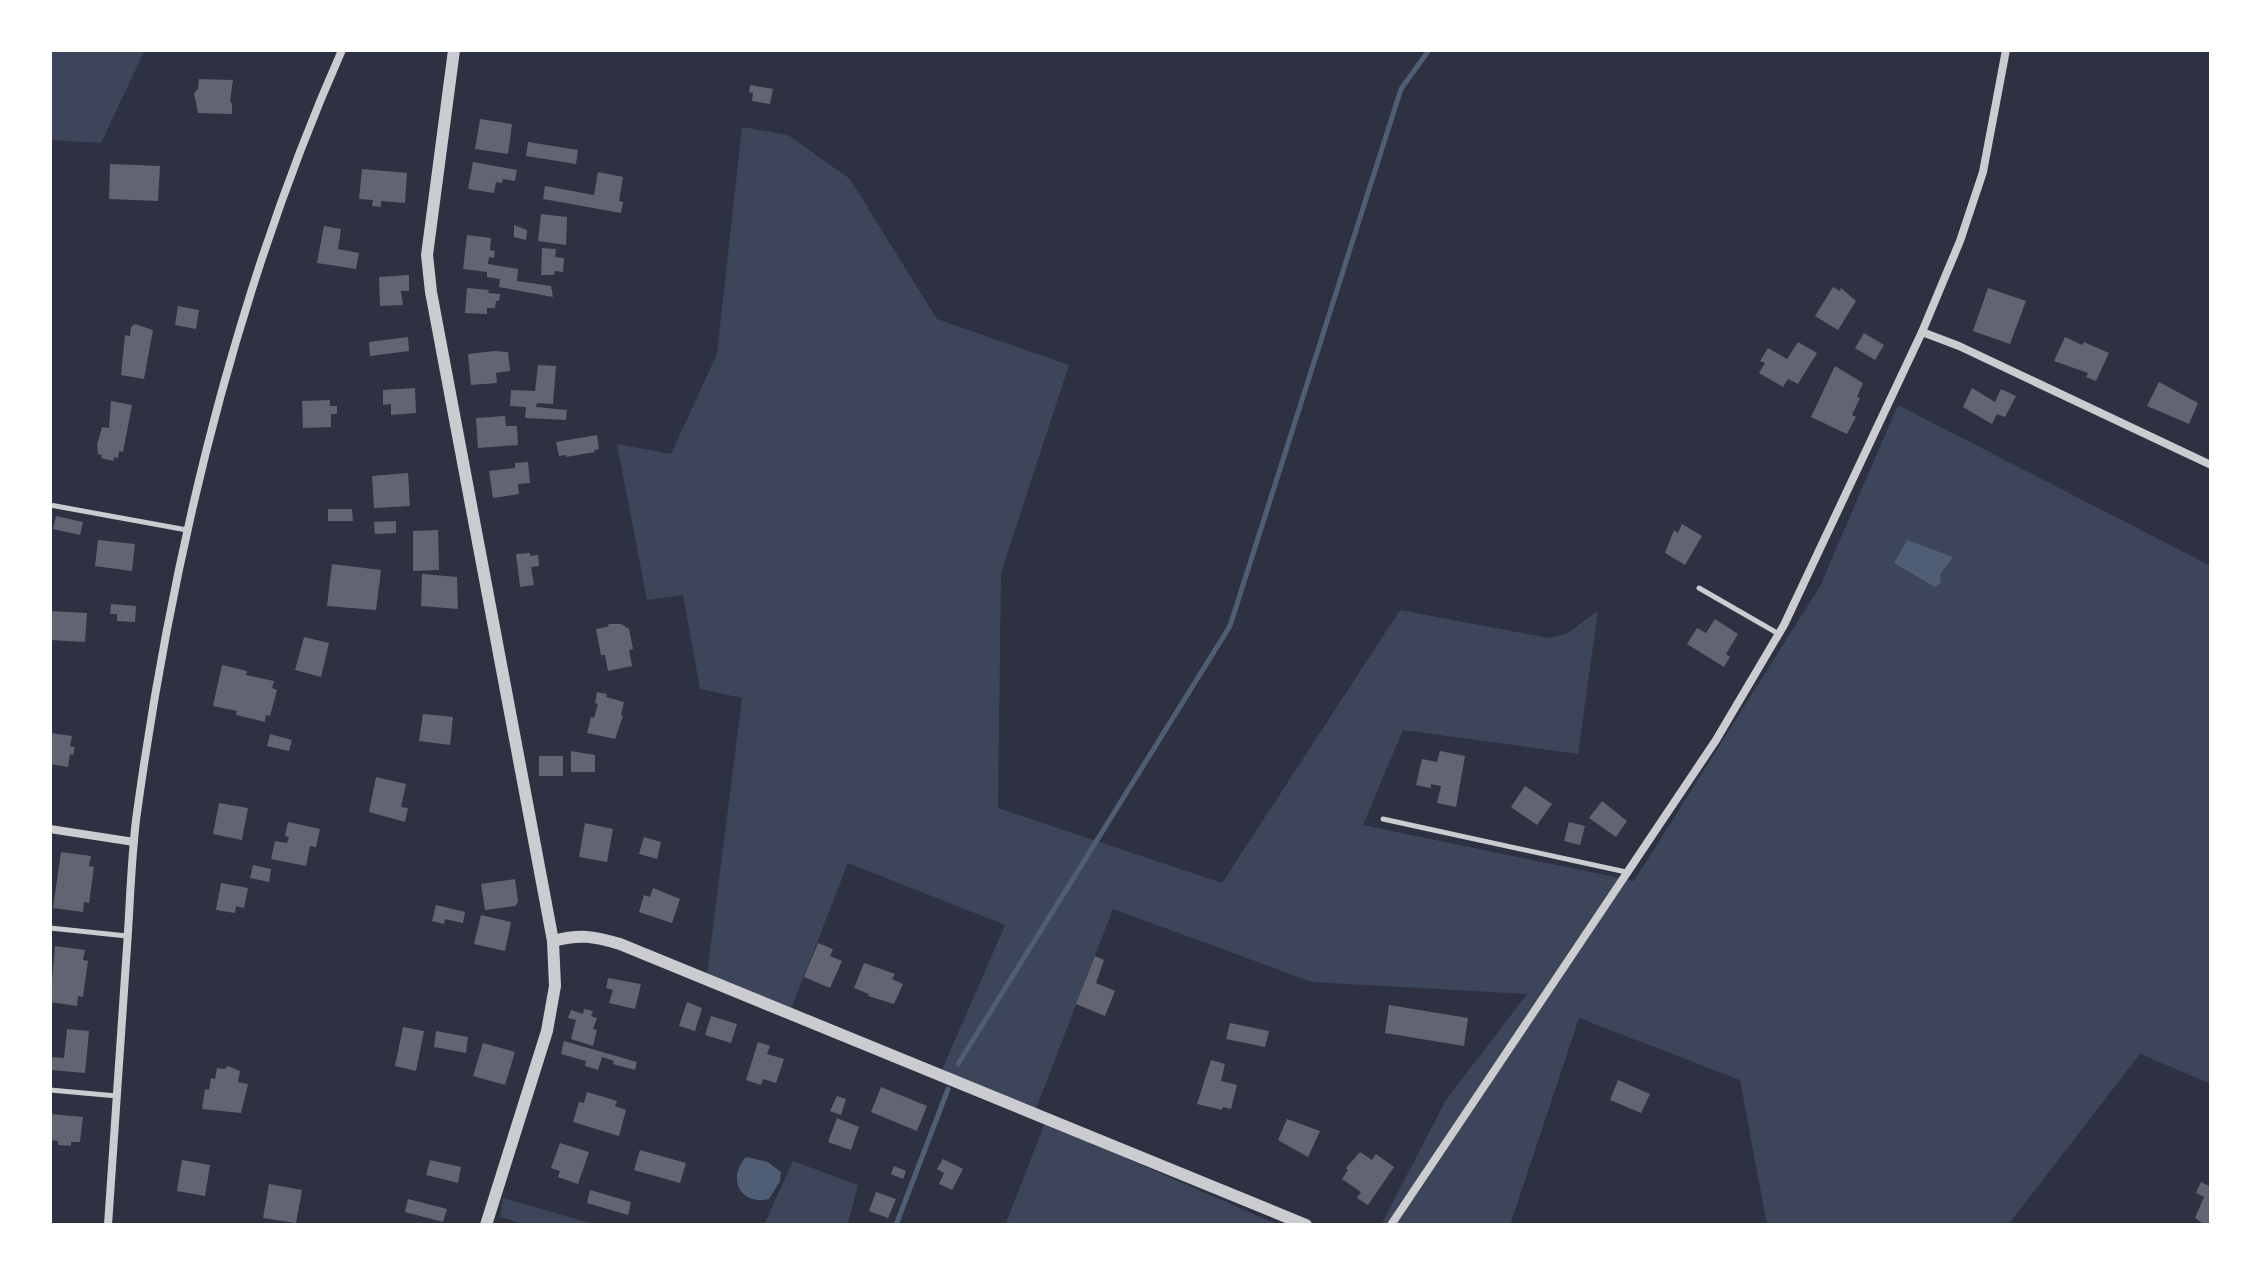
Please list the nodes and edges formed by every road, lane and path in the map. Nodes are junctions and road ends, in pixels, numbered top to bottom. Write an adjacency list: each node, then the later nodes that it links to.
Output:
1 (342, 50): 7 (street)
2 (454, 50): 16 (street)
3 (2006, 50): 4 (street)
4 (1922, 332): 5 (street); 9 (street)
5 (2211, 465)
6 (50, 505): 7 (lane)
7 (187, 530): 12 (street)
8 (1699, 588): 9 (lane)
9 (1779, 634): 13 (street)
10 (1383, 819): 13 (lane)
11 (50, 829): 12 (street)
12 (134, 842): 15 (street)
13 (1627, 872): 22 (street)
14 (50, 928): 15 (lane)
15 (128, 936): 18 (street)
16 (553, 941): 20 (street); 21 (street)
17 (50, 1090): 18 (lane)
18 (117, 1096): 19 (street)
19 (108, 1225)
20 (486, 1225)
21 (1306, 1225)
22 (1391, 1225)

